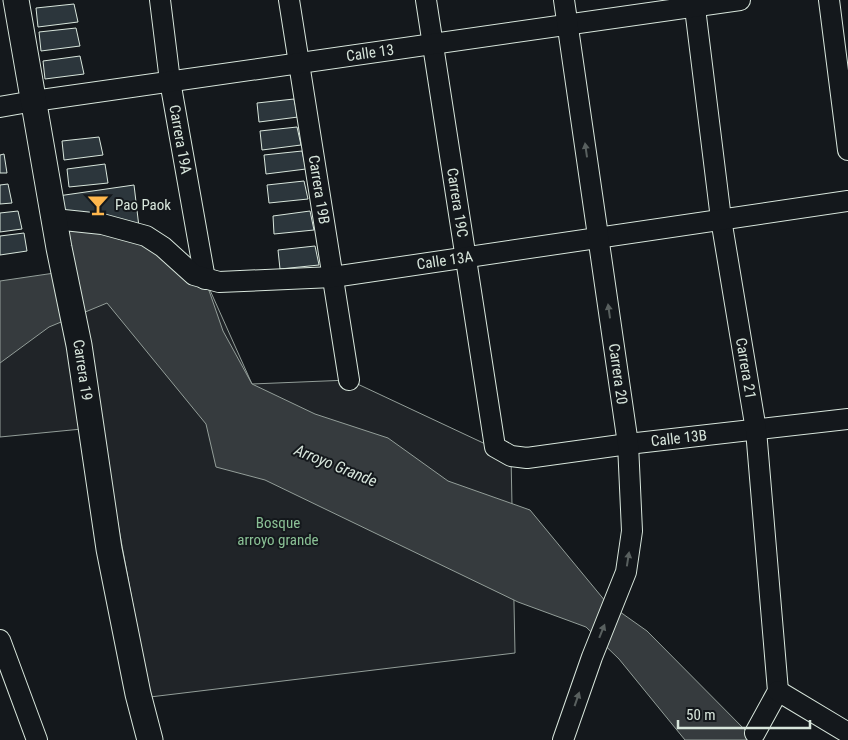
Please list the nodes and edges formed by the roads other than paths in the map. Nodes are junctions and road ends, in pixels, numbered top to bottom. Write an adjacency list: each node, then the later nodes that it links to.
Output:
1 (16, 0): 13 (main road, Carrera 19)
2 (160, 0): 12 (street, Carrera 19A)
3 (289, 0): 11 (street, Carrera 19B)
4 (426, 0): 10 (street, Carrera 19C)
5 (564, 0): 9 (street, Carrera 20)
6 (740, 0): 8 (street, Calle 13)
7 (829, 0): 15 (street)
8 (694, 3): 9 (street, Calle 13); 18 (street, Carrera 21)
9 (568, 24): 10 (street, Calle 13); 19 (street, Carrera 20, one-way to 9)
10 (433, 44): 11 (street, Calle 13); 20 (street, Carrera 19C)
11 (299, 63): 12 (street, Calle 13); 21 (street, Carrera 19B)
12 (170, 81): 13 (street, Calle 13); 22 (street, Carrera 19A)
13 (34, 101): 14 (street, Calle 13); 17 (main road, Carrera 19)
14 (0, 107)
15 (848, 150)
16 (848, 201): 18 (street, Calle 13A)
17 (54, 219): 22 (street, Calle 13A); 33 (main road, Carrera 19)
18 (721, 220): 19 (street, Calle 13A); 25 (street, Carrera 21)
19 (598, 238): 20 (street, Calle 13A); 26 (street, Carrera 20, one-way to 19)
20 (466, 257): 21 (street, Calle 13A); 27 (street, Carrera 19C)
21 (333, 277): 22 (street, Calle 13A); 23 (street, Carrera 19B)
22 (205, 279)
23 (349, 380)
24 (848, 419): 25 (street, Calle 13B)
25 (756, 430): 26 (street, Calle 13B); 29 (street, Carrera 21)
26 (628, 444): 27 (street, Calle 13B); 34 (street, Carrera 20, one-way to 26)
27 (511, 456)
28 (0, 640): 32 (street)
29 (778, 691): 30 (street); 31 (street)
30 (755, 733)
31 (848, 733)
32 (37, 740)
33 (150, 740)
34 (563, 740)

